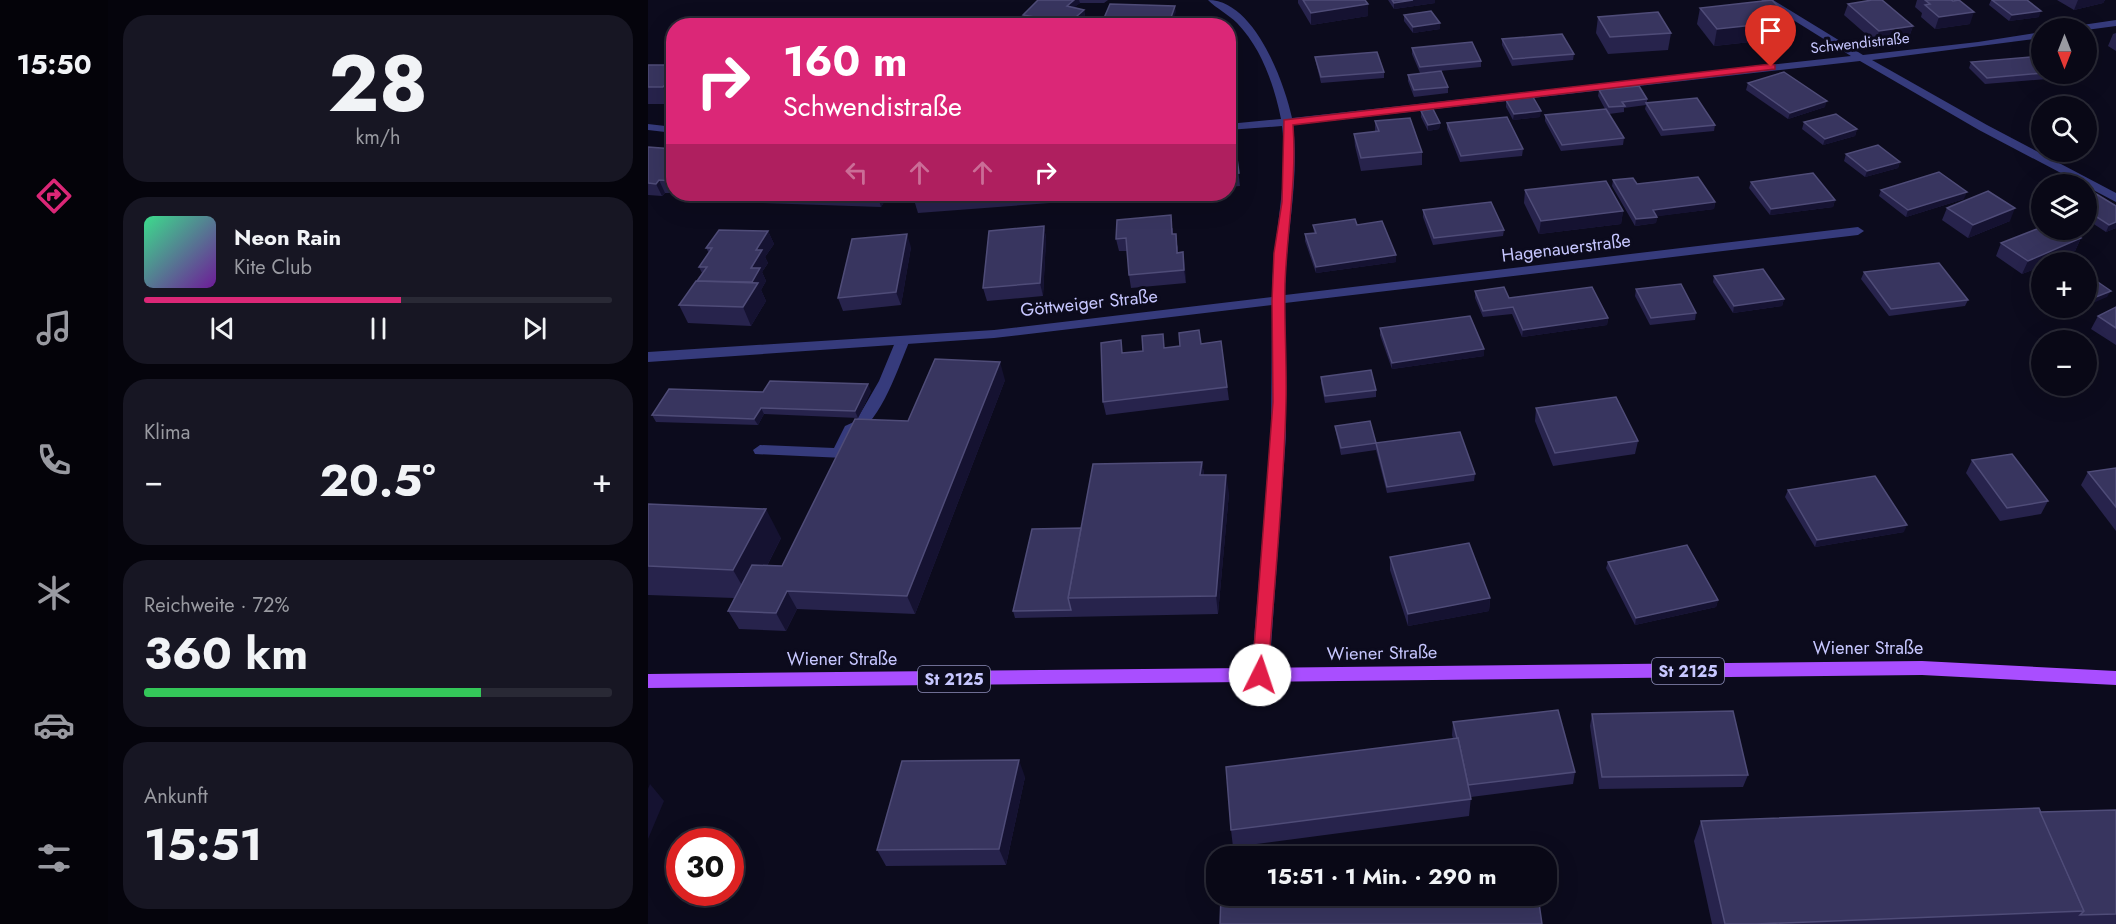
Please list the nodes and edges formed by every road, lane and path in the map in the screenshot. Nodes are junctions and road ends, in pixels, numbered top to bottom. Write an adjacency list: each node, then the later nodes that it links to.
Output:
1 (1213, 0): 7 (street)
2 (1766, 0): 6 (street)
3 (2116, 23): 4 (street)
4 (2097, 26)
5 (2031, 37): 6 (street, Schwendistraße)
6 (1858, 58): 7 (street, Schwendistraße); 11 (street)
7 (1288, 122): 8 (street, Schwendistraße); 13 (street)
8 (1236, 126)
9 (648, 127): 10 (street)
10 (666, 129)
11 (2116, 198)
12 (1858, 231): 13 (street, Hagenauerstraße)
13 (1278, 301): 14 (street, Göttweiger Straße); 17 (street)
14 (903, 340): 15 (street, Göttweiger Straße); 16 (street)
15 (648, 357)
16 (760, 450)
17 (1260, 675): 18 (main road, Wiener Straße / St 2125); 19 (main road, Wiener Straße / St 2125)
18 (2116, 678)
19 (648, 681)

